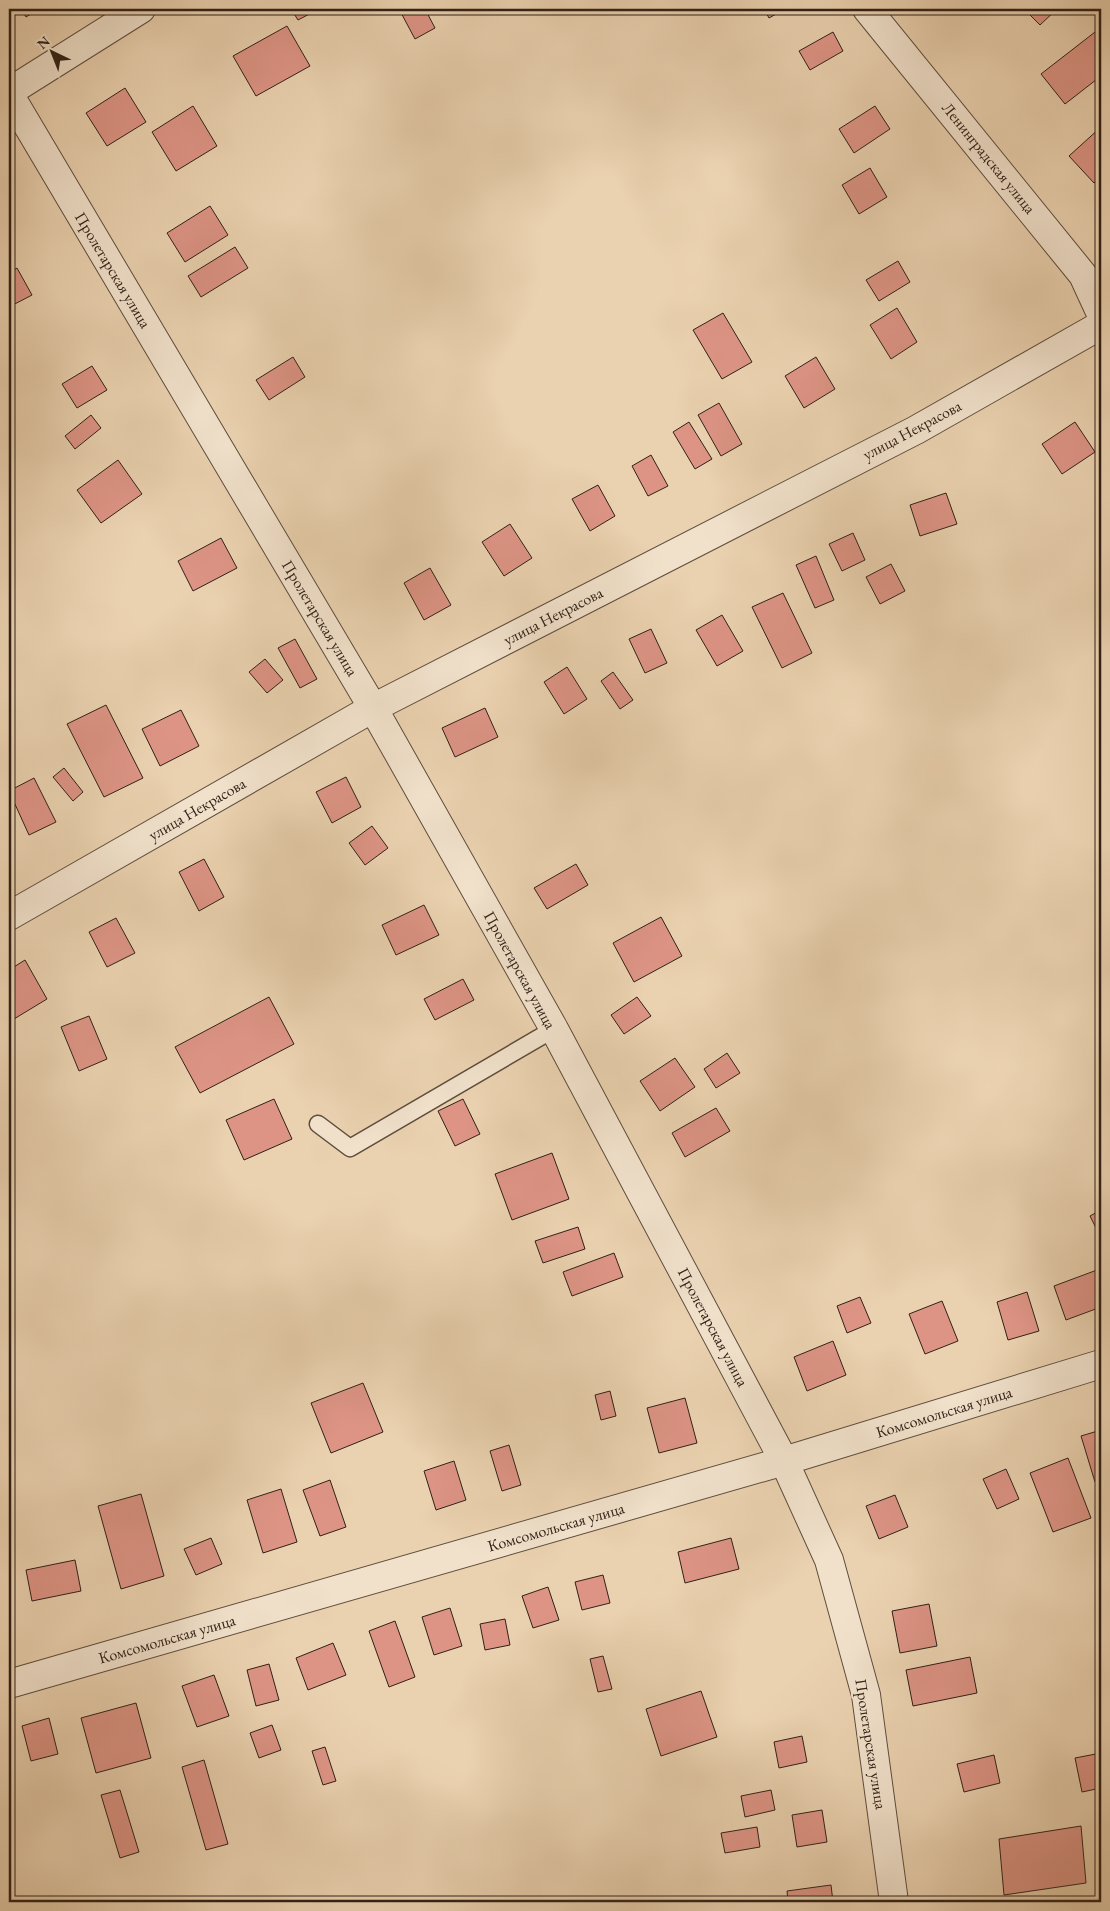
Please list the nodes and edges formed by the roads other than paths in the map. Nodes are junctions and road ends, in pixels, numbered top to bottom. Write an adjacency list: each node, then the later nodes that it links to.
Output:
1 (141, 9): 3 (street)
2 (867, 9): 4 (street, Ленинградская улица)
3 (9, 93): 6 (street, Пролетарская улица)
4 (1101, 314)
5 (1101, 325): 6 (street, улица Некрасова)
6 (373, 708): 7 (street, улица Некрасова); 8 (street, Пролетарская улица)
7 (9, 916)
8 (554, 1029): 9 (lane); 11 (street, Пролетарская улица)
9 (318, 1124)
10 (1101, 1364): 11 (street, Комсомольская улица)
11 (784, 1461): 12 (street, Комсомольская улица); 13 (street, Пролетарская улица)
12 (9, 1684)
13 (894, 1902)

